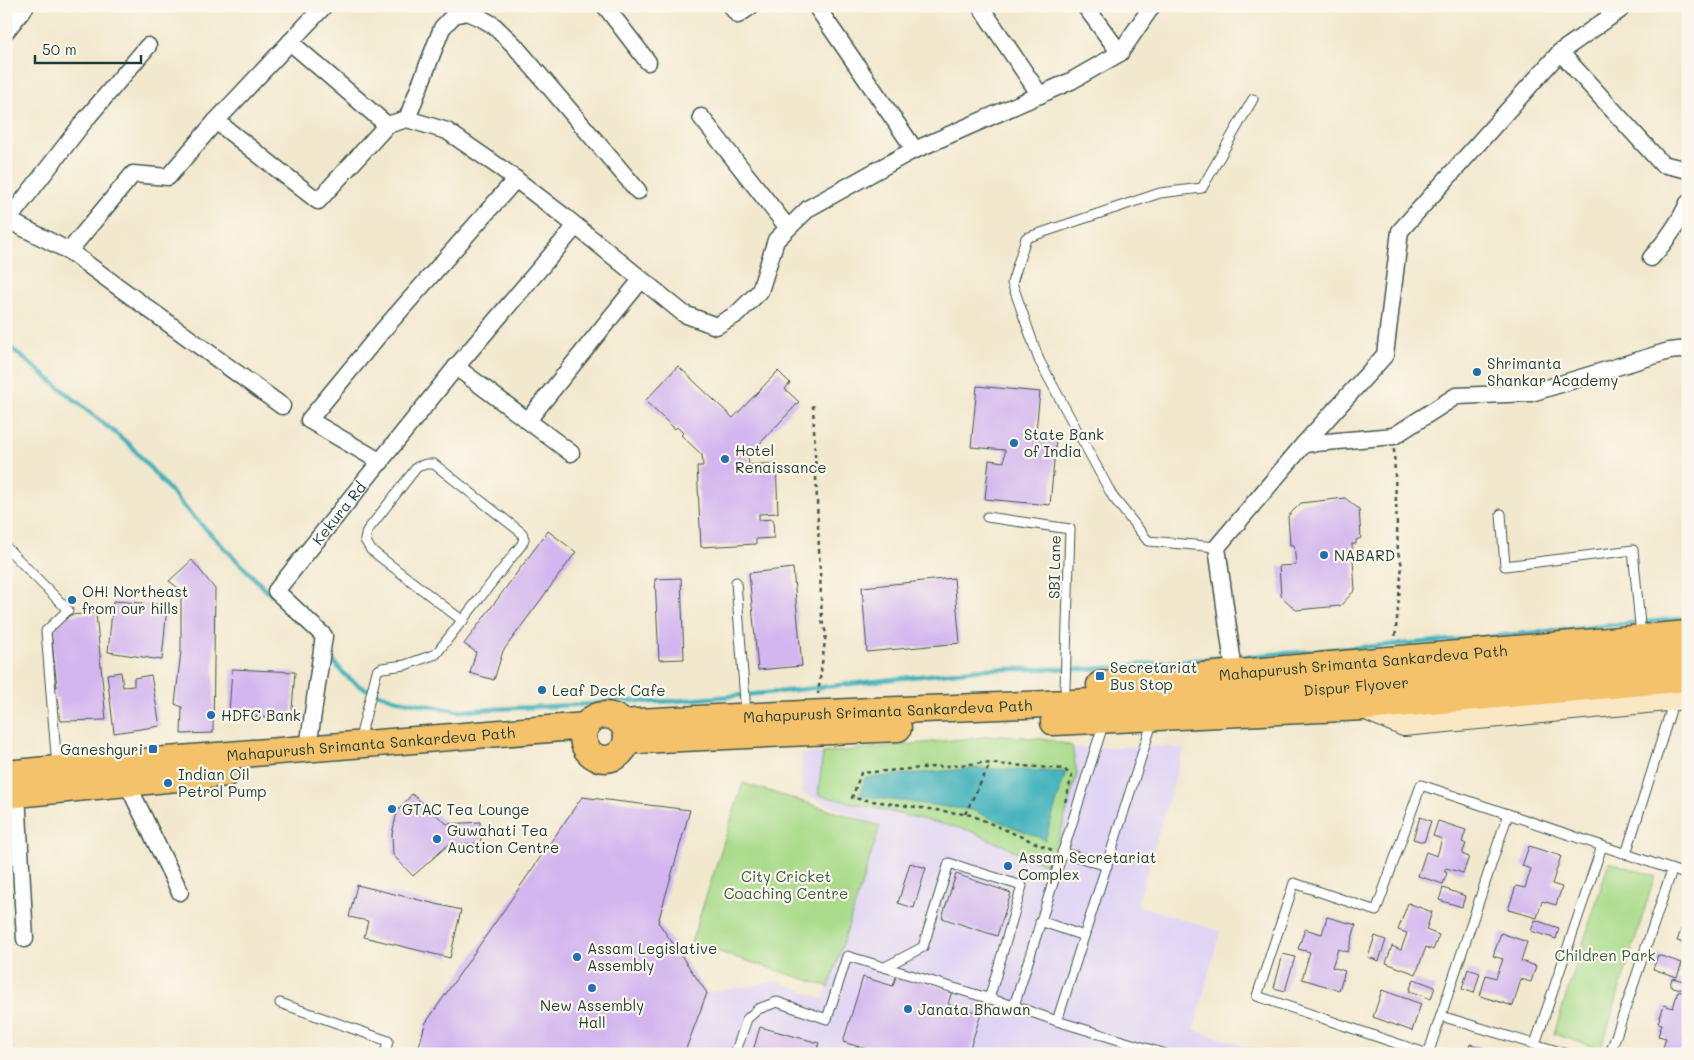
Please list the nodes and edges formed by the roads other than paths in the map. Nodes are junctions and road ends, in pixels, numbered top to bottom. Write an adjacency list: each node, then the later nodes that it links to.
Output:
1 (26, 6): 11 (street)
2 (324, 6): 12 (street)
3 (605, 6): 16 (street)
4 (731, 6): 5 (street)
5 (751, 6)
6 (816, 6): 23 (street)
7 (980, 6): 17 (street)
8 (1085, 6): 15 (street)
9 (1152, 6): 15 (street)
10 (1624, 8): 14 (street)
11 (6, 31)
12 (290, 42): 21 (street); 22 (street)
13 (148, 46): 28 (street)
14 (1560, 52): 24 (street); 38 (street)
15 (1120, 53): 17 (street)
16 (648, 62)
17 (1040, 95): 23 (street)
18 (1253, 99): 44 (lane)
19 (700, 117): 30 (street)
20 (407, 119): 22 (street); 25 (street); 26 (street)
21 (216, 121): 22 (street); 31 (street)
22 (387, 125)
23 (915, 150): 30 (street)
24 (1688, 170)
25 (516, 179): 29 (street); 40 (street)
26 (638, 191)
27 (1688, 203): 32 (street)
28 (7, 219): 31 (street)
29 (576, 226): 33 (street); 35 (street, Kekura Rd)
30 (788, 228): 33 (street)
31 (70, 251): 36 (street)
32 (1651, 258)
33 (642, 280): 37 (street)
34 (1688, 349): 38 (street)
35 (456, 367): 37 (street); 40 (street, Kekura Rd)
36 (282, 406)
37 (528, 420): 39 (street)
38 (1304, 444): 44 (street)
39 (571, 453)
40 (381, 462): 60 (street, Kekura Rd)
41 (1501, 514): 47 (lane)
42 (987, 518): 51 (lane, SBI Lane)
43 (6, 547): 61 (lane)
44 (1217, 547): 50 (street)
45 (736, 582): 55 (lane)
46 (463, 621): 46 (lane); 59 (lane)
47 (1640, 628): 48 (main road, Mahapurush Srimanta Sankardeva Path); 50 (main road, Mahapurush Srimanta Sankardeva Path)
48 (1688, 634)
49 (1688, 657): 54 (main road, Dispur Flyover)
50 (1232, 662): 51 (main road, Mahapurush Srimanta Sankardeva Path)
51 (1065, 682): 53 (main road, Mahapurush Srimanta Sankardeva Path)
52 (1683, 691): 54 (main road, Mahapurush Srimanta Sankardeva Path); 67 (lane)
53 (1024, 705): 54 (main road, Dispur Flyover); 55 (main road, Mahapurush Srimanta Sankardeva Path)
54 (1156, 708): 56 (main road, Mahapurush Srimanta Sankardeva Path); 68 (lane)
55 (746, 710): 57 (main road, Mahapurush Srimanta Sankardeva Path)
56 (1104, 720): 57 (main road, Mahapurush Srimanta Sankardeva Path); 66 (lane)
57 (624, 732): 58 (main road); 58 (main road)
58 (585, 735): 59 (main road, Mahapurush Srimanta Sankardeva Path); 62 (main road, Mahapurush Srimanta Sankardeva Path)
59 (358, 744): 60 (main road, Mahapurush Srimanta Sankardeva Path)
60 (308, 748): 61 (main road, Mahapurush Srimanta Sankardeva Path)
61 (57, 769): 63 (main road, Mahapurush Srimanta Sankardeva Path)
62 (127, 783): 63 (main road, Mahapurush Srimanta Sankardeva Path); 71 (street)
63 (10, 788): 74 (street)
64 (1508, 814): 65 (lane); 79 (lane); 85 (lane)
65 (1602, 846): 67 (lane); 81 (lane)
66 (1062, 852): 68 (lane); 72 (lane)
67 (1626, 854): 69 (lane)
68 (1106, 866): 73 (lane)
69 (1672, 870): 70 (lane); 87 (lane)
70 (1688, 875)
71 (180, 892)
72 (1040, 921): 73 (lane); 78 (lane)
73 (1084, 936): 80 (lane)
74 (25, 939)
75 (884, 967): 76 (lane); 76 (lane); 83 (lane)
76 (989, 999): 78 (lane)
77 (280, 1003): 82 (lane)
78 (1014, 1006): 80 (lane)
79 (1441, 1016): 81 (lane); 85 (lane)
80 (1057, 1021): 84 (lane)
81 (1535, 1044): 86 (lane)
82 (385, 1054)
83 (735, 1054)
84 (1165, 1054)
85 (1428, 1054)
86 (1567, 1054)
87 (1610, 1054)

